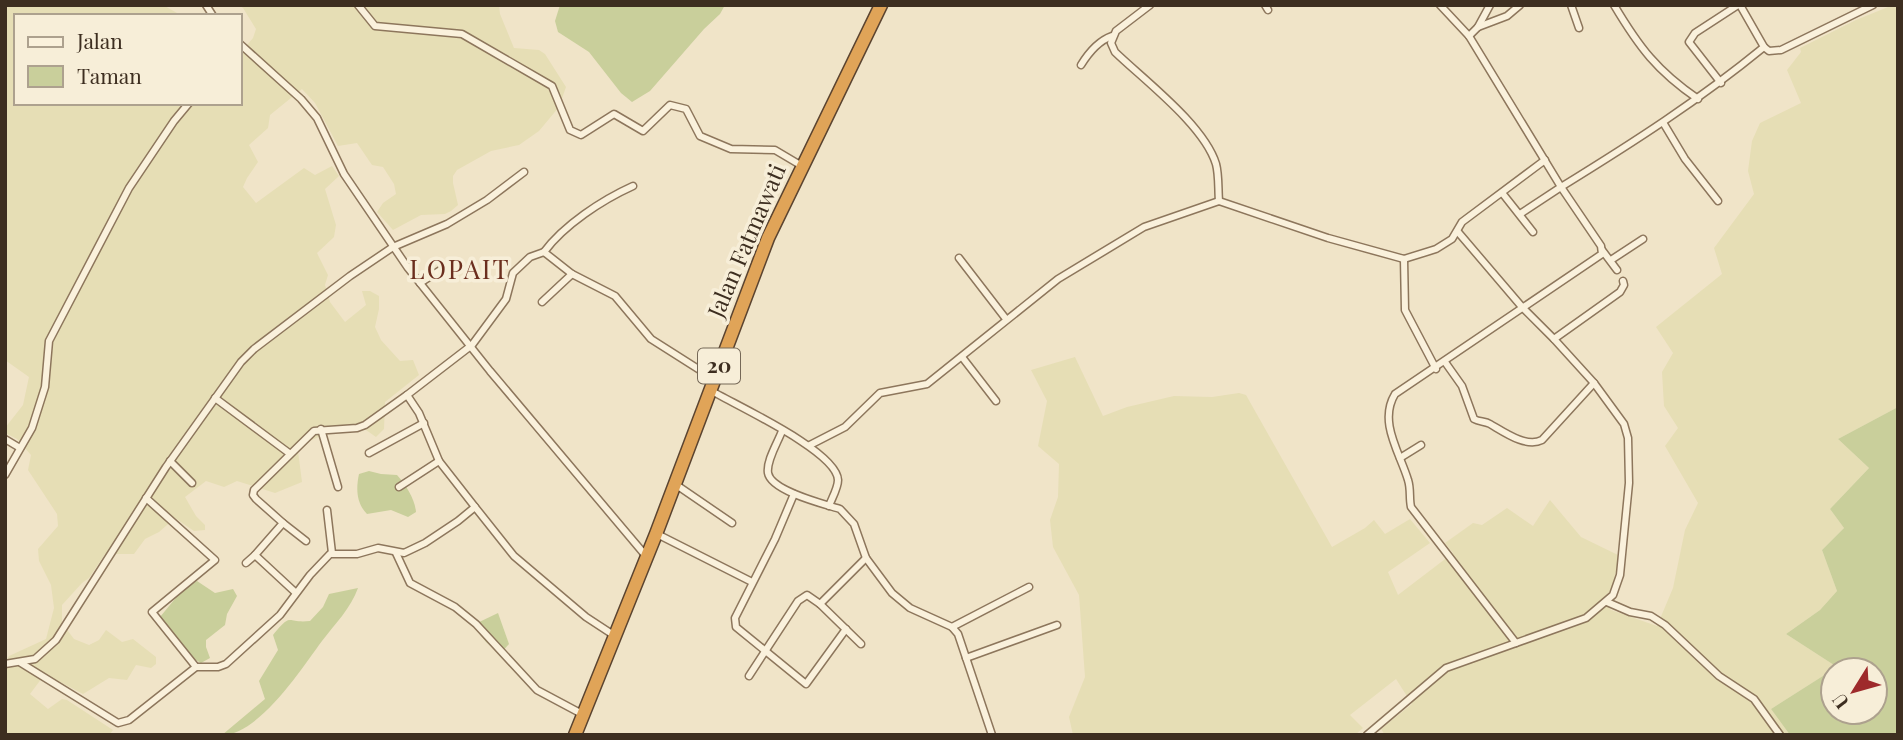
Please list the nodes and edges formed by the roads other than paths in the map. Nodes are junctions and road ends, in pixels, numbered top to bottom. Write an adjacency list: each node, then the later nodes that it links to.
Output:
1 (358, 5): 23 (street)
2 (881, 5): 23 (highway, Jalan Fatmawati / 20)
3 (1150, 5): 13 (street)
4 (1440, 5): 14 (street)
5 (1490, 5): 11 (street)
6 (1520, 5): 11 (street)
7 (1572, 5): 12 (street)
8 (1739, 5): 16 (street); 18 (street)
9 (1873, 5): 16 (street)
10 (1616, 6): 19 (street)
11 (1478, 27): 14 (street)
12 (1579, 28)
13 (1112, 36): 17 (street); 28 (street)
14 (1469, 36): 22 (street)
15 (242, 46): 34 (street)
16 (1764, 47): 18 (street)
17 (1081, 65)
18 (1720, 83): 19 (street)
19 (1698, 99): 21 (street)
20 (187, 105): 64 (street)
21 (1664, 124): 26 (street); 29 (street)
22 (1545, 160): 26 (street); 27 (street)
23 (802, 166): 54 (highway, Jalan Fatmawati / 20)
24 (524, 172): 34 (street)
25 (633, 186): 36 (street)
26 (1562, 187): 30 (street); 35 (street)
27 (1503, 194): 30 (street); 31 (street)
28 (1219, 201): 38 (street); 47 (street)
29 (1718, 201)
30 (1520, 214): 32 (street)
31 (1458, 232): 38 (street); 46 (street)
32 (1533, 232)
33 (1643, 239): 39 (street)
34 (393, 247): 44 (street); 56 (street)
35 (1602, 250): 39 (street); 46 (street)
36 (544, 252): 42 (street); 49 (street)
37 (959, 258): 47 (street)
38 (1404, 259): 52 (street)
39 (1611, 260): 41 (street)
40 (453, 261): 44 (street)
41 (1617, 271)
42 (572, 274): 45 (street); 54 (street)
43 (1623, 281): 48 (street)
44 (420, 283): 49 (street)
45 (542, 302)
46 (1522, 307): 48 (street); 51 (street)
47 (1006, 319): 50 (street)
48 (1554, 339): 53 (street)
49 (472, 345): 55 (street); 87 (street)
50 (962, 357): 57 (street); 62 (street)
51 (1445, 362): 52 (street); 53 (street)
52 (1436, 369): 67 (street)
53 (1594, 383): 93 (street)
54 (712, 385): 60 (street); 72 (highway, Jalan Fatmawati / 20)
55 (407, 395): 58 (street); 59 (street)
56 (215, 398): 65 (street); 68 (street)
57 (996, 401)
58 (424, 423): 66 (street); 69 (street)
59 (321, 429): 65 (street); 73 (street)
60 (782, 431): 62 (street); 75 (street)
61 (5, 439): 64 (street)
62 (810, 445): 77 (street)
63 (1421, 445): 67 (street)
64 (20, 448): 70 (street)
65 (289, 453): 80 (street)
66 (369, 453)
67 (1400, 458): 99 (street)
68 (170, 461): 71 (street); 76 (street)
69 (439, 461): 74 (street); 78 (street)
70 (5, 475)
71 (192, 483)
72 (674, 484): 81 (street); 82 (highway, Jalan Fatmawati / 20)
73 (338, 487)
74 (399, 487)
75 (794, 494): 77 (street); 90 (street)
76 (146, 498): 103 (street); 105 (street)
77 (829, 506): 88 (street)
78 (475, 507): 84 (street); 98 (street)
79 (327, 510): 85 (street)
80 (283, 523): 83 (street); 86 (street)
81 (732, 523)
82 (656, 534): 87 (highway, Jalan Fatmawati / 20); 90 (street)
83 (306, 541)
84 (396, 552): 85 (street); 107 (street)
85 (332, 553): 92 (street)
86 (255, 555): 89 (street); 92 (street)
87 (646, 556): 98 (highway, Jalan Fatmawati / 20)
88 (866, 558): 94 (street); 96 (street)
89 (246, 563)
90 (752, 582): 101 (street)
91 (1029, 587): 96 (street)
92 (296, 593): 105 (street)
93 (1607, 602): 99 (street); 111 (street)
94 (820, 604): 97 (street); 101 (street)
95 (1057, 625): 102 (street)
96 (952, 627): 102 (street)
97 (846, 629): 100 (street); 101 (street)
98 (615, 636): 107 (highway, Jalan Fatmawati / 20)
99 (1516, 643): 110 (street)
100 (862, 644)
101 (766, 653): 106 (street)
102 (966, 658): 109 (street)
103 (21, 663): 104 (street); 105 (street)
104 (5, 664)
105 (196, 667)
106 (749, 677)
107 (582, 714): 108 (highway, Jalan Fatmawati / 20)
108 (575, 735)
109 (992, 735)
110 (1367, 735)
111 (1780, 735)

